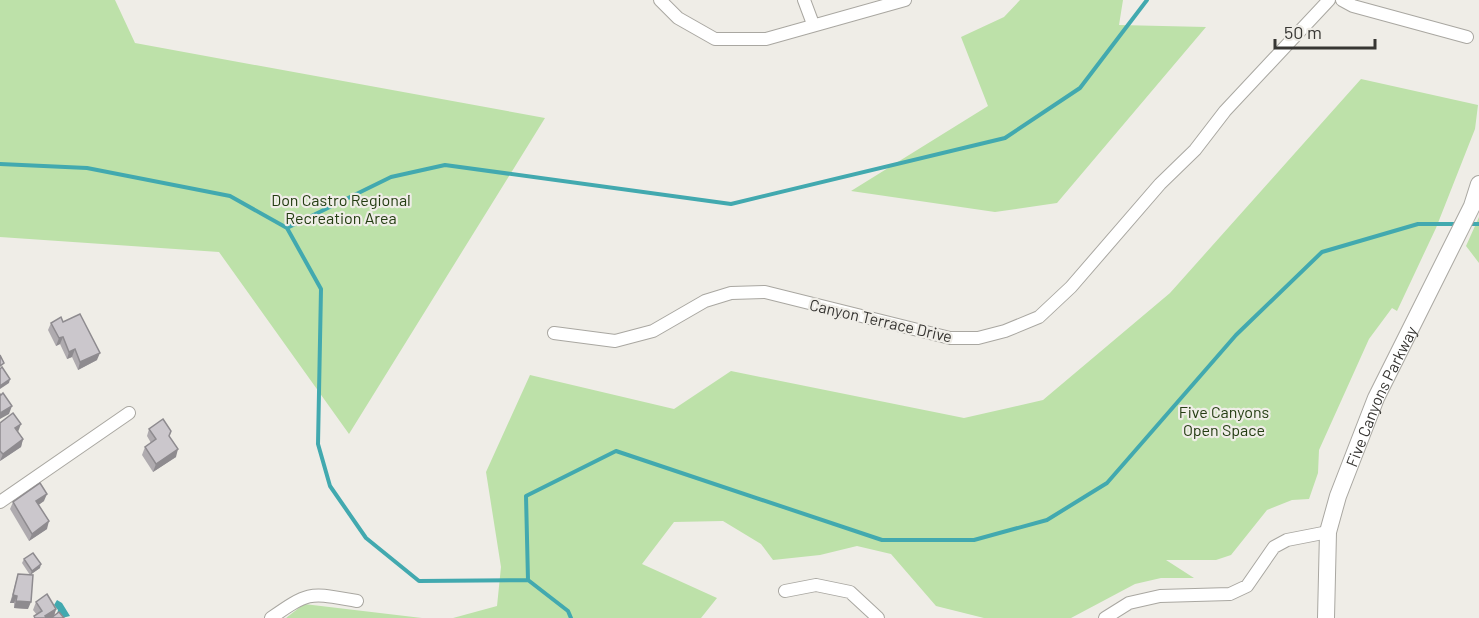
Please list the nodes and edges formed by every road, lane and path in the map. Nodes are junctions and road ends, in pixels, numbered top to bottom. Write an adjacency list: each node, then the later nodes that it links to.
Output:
1 (660, 0): 6 (street)
2 (804, 0): 6 (street)
3 (905, 0): 6 (street)
4 (1329, 0): 9 (street, Canyon Terrace Drive)
5 (1342, 0): 7 (street)
6 (813, 24)
7 (1467, 37)
8 (1479, 184): 12 (main road, Five Canyons Parkway)
9 (554, 333)
10 (129, 413): 11 (street)
11 (0, 502)
12 (1328, 532): 17 (street); 18 (main road, Five Canyons Parkway)
13 (785, 591): 16 (street)
14 (357, 601): 15 (street)
15 (271, 618)
16 (878, 618)
17 (1105, 618)
18 (1326, 618)

